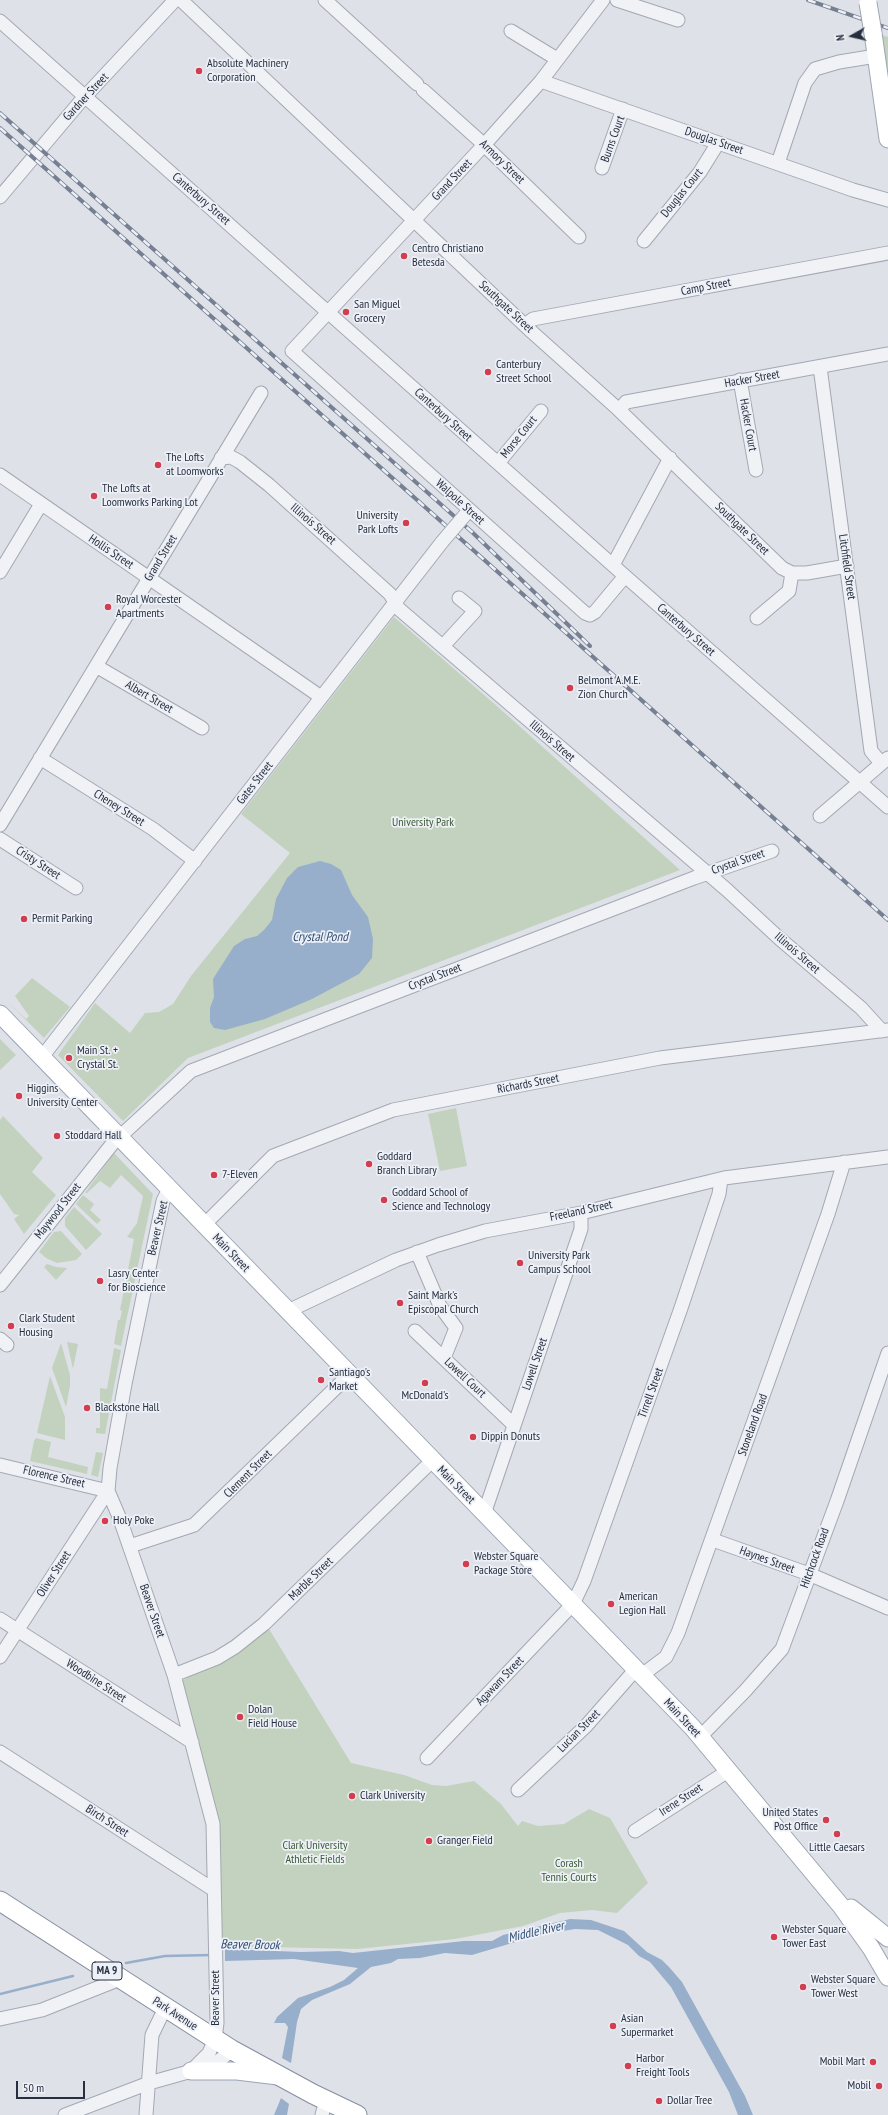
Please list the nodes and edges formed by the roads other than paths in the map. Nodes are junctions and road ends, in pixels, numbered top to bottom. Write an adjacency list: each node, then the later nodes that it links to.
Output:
1 (175, 0): 13 (street, Gardner Street)
2 (181, 0): 22 (street, Southgate Street)
3 (325, 0): 17 (street, Armory Street)
4 (603, 0): 11 (street, Grand Street)
5 (617, 0): 7 (street)
6 (868, 2): 10 (main road, bridge)
7 (678, 20)
8 (0, 21): 13 (street, Canterbury Street)
9 (511, 31): 11 (street)
10 (876, 56): 15 (main road); 18 (street)
11 (557, 59): 12 (street, Grand Street)
12 (540, 81): 14 (street, Douglas Street); 17 (street, Grand Street)
13 (86, 97): 20 (street, Gardner Street); 26 (street, Canterbury Street)
14 (623, 110): 16 (street, Douglas Street); 19 (street, Burns Court)
15 (888, 139)
16 (718, 143): 18 (street, Douglas Street); 24 (street, Douglas Court)
17 (484, 145): 22 (street, Grand Street); 23 (street, Armory Street)
18 (778, 163): 21 (street, Douglas Street)
19 (602, 168)
20 (0, 197)
21 (888, 200)
22 (415, 221): 26 (street, Grand Street); 27 (street, Southgate Street)
23 (579, 237)
24 (644, 241)
25 (888, 253): 27 (street, Camp Street)
26 (328, 311): 28 (street, Grand Street); 37 (street, Canterbury Street)
27 (525, 325): 33 (street, Southgate Street)
28 (292, 351): 41 (street, Walpole Street)
29 (888, 354): 30 (street, Hacker Street)
30 (820, 367): 31 (street, Hacker Street); 43 (street, Litchfield Street)
31 (740, 380): 33 (street, Hacker Street); 38 (street, Hacker Court)
32 (261, 394): 35 (street, Grand Street)
33 (619, 410): 36 (street, Southgate Street)
34 (541, 411): 37 (street, Morse Court)
35 (221, 458): 47 (street, Grand Street); 49 (street, Illinois Street)
36 (670, 458): 42 (street); 45 (street, Southgate Street)
37 (498, 464): 42 (street, Canterbury Street)
38 (756, 470)
39 (0, 475): 40 (street, Hollis Street)
40 (41, 504): 44 (street); 47 (street, Hollis Street)
41 (467, 512): 46 (street, Walpole Street); 49 (street, Gates Street, bridge)
42 (612, 565): 46 (street, Canterbury Street)
43 (846, 566): 45 (street); 56 (street, Litchfield Street)
44 (0, 572)
45 (792, 573): 50 (street)
46 (625, 576): 57 (street, Canterbury Street)
47 (149, 578): 52 (street, Grand Street); 53 (street, Hollis Street)
48 (459, 598): 51 (street)
49 (395, 601): 51 (street, Illinois Street); 53 (street, Gates Street)
50 (758, 618)
51 (444, 646): 64 (street, Illinois Street)
52 (96, 666): 54 (street, Albert Street); 55 (street, Grand Street)
53 (321, 697): 63 (street, Gates Street)
54 (202, 728)
55 (40, 758): 60 (street, Grand Street); 63 (street, Cheney Street)
56 (885, 760): 57 (street)
57 (859, 782): 58 (street, Canterbury Street); 59 (street)
58 (888, 807)
59 (820, 816)
60 (0, 825)
61 (0, 839): 65 (street, Cristy Street)
62 (772, 851): 64 (street, Crystal Street)
63 (195, 861): 68 (street, Gates Street)
64 (706, 873): 67 (street, Illinois Street); 69 (street, Crystal Street)
65 (76, 888)
66 (0, 1014): 68 (main road, Main Street)
67 (885, 1031): 75 (street, Richards Street)
68 (42, 1057): 69 (main road, Main Street)
69 (119, 1137): 73 (main road, Main Street); 77 (street, Maywood Street)
70 (888, 1157): 71 (street, Freeland Street)
71 (844, 1162): 72 (street, Freeland Street); 88 (street, Stoneland Road)
72 (721, 1178): 74 (street, Freeland Street); 91 (street, Tirrell Street)
73 (169, 1189): 75 (main road, Main Street); 86 (street, Beaver Street)
74 (581, 1213): 76 (street, Freeland Street); 83 (street, Lowell Street)
75 (204, 1225): 78 (main road, Main Street)
76 (417, 1252): 78 (street, Freeland Street); 81 (street)
77 (0, 1285)
78 (288, 1312): 82 (main road, Main Street)
79 (415, 1331): 81 (street, Lowell Court)
80 (888, 1353): 90 (street, Hitchcock Road)
81 (444, 1358): 83 (street, Lowell Court)
82 (349, 1375): 84 (main road, Main Street); 89 (street, Clement Street)
83 (514, 1425): 87 (street, Lowell Street)
84 (432, 1461): 87 (main road, Main Street); 97 (street, Marble Street)
85 (0, 1465): 86 (street, Florence Street)
86 (108, 1491): 89 (street, Beaver Street); 94 (street, Oliver Street)
87 (484, 1514): 91 (main road, Main Street)
88 (713, 1540): 90 (street, Haynes Street); 96 (street, Stoneland Road)
89 (130, 1546): 97 (street, Beaver Street)
90 (809, 1574): 92 (street, Haynes Street); 98 (street, Hitchcock Road)
91 (574, 1604): 96 (main road, Main Street); 101 (street, Agawam Street)
92 (888, 1608)
93 (0, 1619): 94 (street, Woodbine Street)
94 (17, 1630): 95 (street, Oliver Street); 99 (street, Woodbine Street)
95 (0, 1657)
96 (639, 1672): 98 (main road, Main Street); 103 (street, Lucian Street)
97 (174, 1674): 99 (street, Beaver Street)
98 (700, 1737): 102 (main road, Main Street)
99 (192, 1742): 106 (street, Beaver Street)
100 (0, 1752): 106 (street, Birch Street)
101 (427, 1758)
102 (728, 1771): 104 (street, Irene Street); 105 (main road, Main Street)
103 (518, 1790)
104 (635, 1830)
105 (826, 1888): 108 (main road); 109 (main road, Main Street)
106 (214, 1890): 115 (street, Beaver Street)
107 (0, 1901): 112 (highway, Park Avenue / MA 9)
108 (888, 1938)
109 (871, 1948): 110 (main road); 111 (main road, Main Street)
110 (888, 1953)
111 (888, 1977)
112 (120, 1979): 113 (highway, Park Avenue / MA 9); 114 (street)
113 (165, 2008): 115 (highway, Park Avenue / MA 9); 119 (street)
114 (0, 2019)
115 (215, 2039): 116 (highway, Park Avenue / MA 9); 117 (street)
116 (232, 2050): 117 (street); 118 (highway, Park Avenue / MA 9)
117 (191, 2071): 118 (main road); 119 (street)
118 (278, 2076): 120 (highway, Park Avenue / MA 9)
119 (149, 2083): 121 (street); 122 (street)
120 (324, 2108): 123 (highway, Park Avenue / MA 9)
121 (65, 2115)
122 (146, 2115)
123 (357, 2115)

